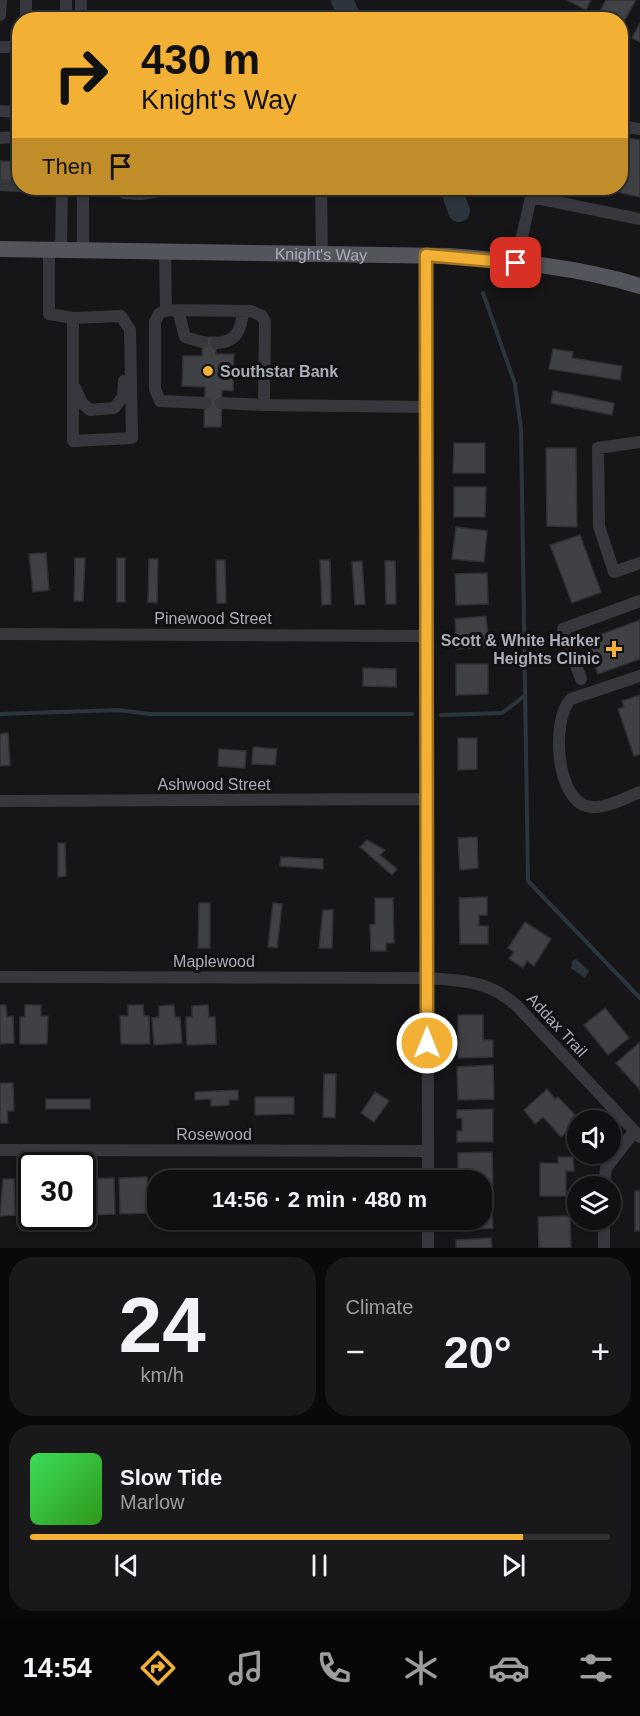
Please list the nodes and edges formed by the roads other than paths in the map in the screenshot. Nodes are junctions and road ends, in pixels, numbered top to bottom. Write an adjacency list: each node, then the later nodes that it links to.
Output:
1 (1, 0): 2 (street)
2 (0, 15)
3 (61, 195): 10 (street)
4 (83, 195): 11 (street)
5 (321, 195): 13 (street)
6 (531, 195): 15 (street)
7 (544, 195): 8 (street)
8 (640, 219)
9 (0, 249): 10 (main road, Knight's Way)
10 (55, 250): 11 (main road, Knight's Way); 19 (street)
11 (83, 250): 12 (main road, Knight's Way)
12 (165, 251): 13 (main road, Knight's Way); 17 (street)
13 (322, 254): 14 (main road, Knight's Way)
14 (426, 255): 15 (main road, Knight's Way); 27 (street)
15 (516, 263): 16 (main road, Knight's Way)
16 (640, 286)
17 (172, 310): 18 (street); 21 (street); 24 (street)
18 (243, 311): 22 (street); 26 (street)
19 (73, 318): 20 (street); 23 (street)
20 (130, 330): 23 (street); 23 (street)
21 (202, 342)
22 (216, 343)
23 (74, 384)
24 (205, 403)
25 (221, 403): 26 (street)
26 (264, 405): 27 (street)
27 (426, 407): 32 (street)
28 (640, 442): 29 (street)
29 (640, 563)
30 (640, 602): 34 (street)
31 (0, 634): 32 (street, Pinewood Street)
32 (426, 636): 36 (street)
33 (640, 676): 35 (street)
34 (581, 679)
35 (640, 792)
36 (427, 799): 37 (street, Ashwood Street); 39 (street)
37 (0, 801)
38 (0, 977): 39 (street, Maplewood)
39 (427, 978): 40 (street, Addax Trail); 42 (street)
40 (637, 1134): 44 (street)
41 (0, 1150): 42 (street, Rosewood)
42 (428, 1151): 43 (street)
43 (428, 1170)
44 (605, 1176)
45 (428, 1230): 47 (street)
46 (604, 1230): 48 (street)
47 (428, 1248)
48 (604, 1248)

